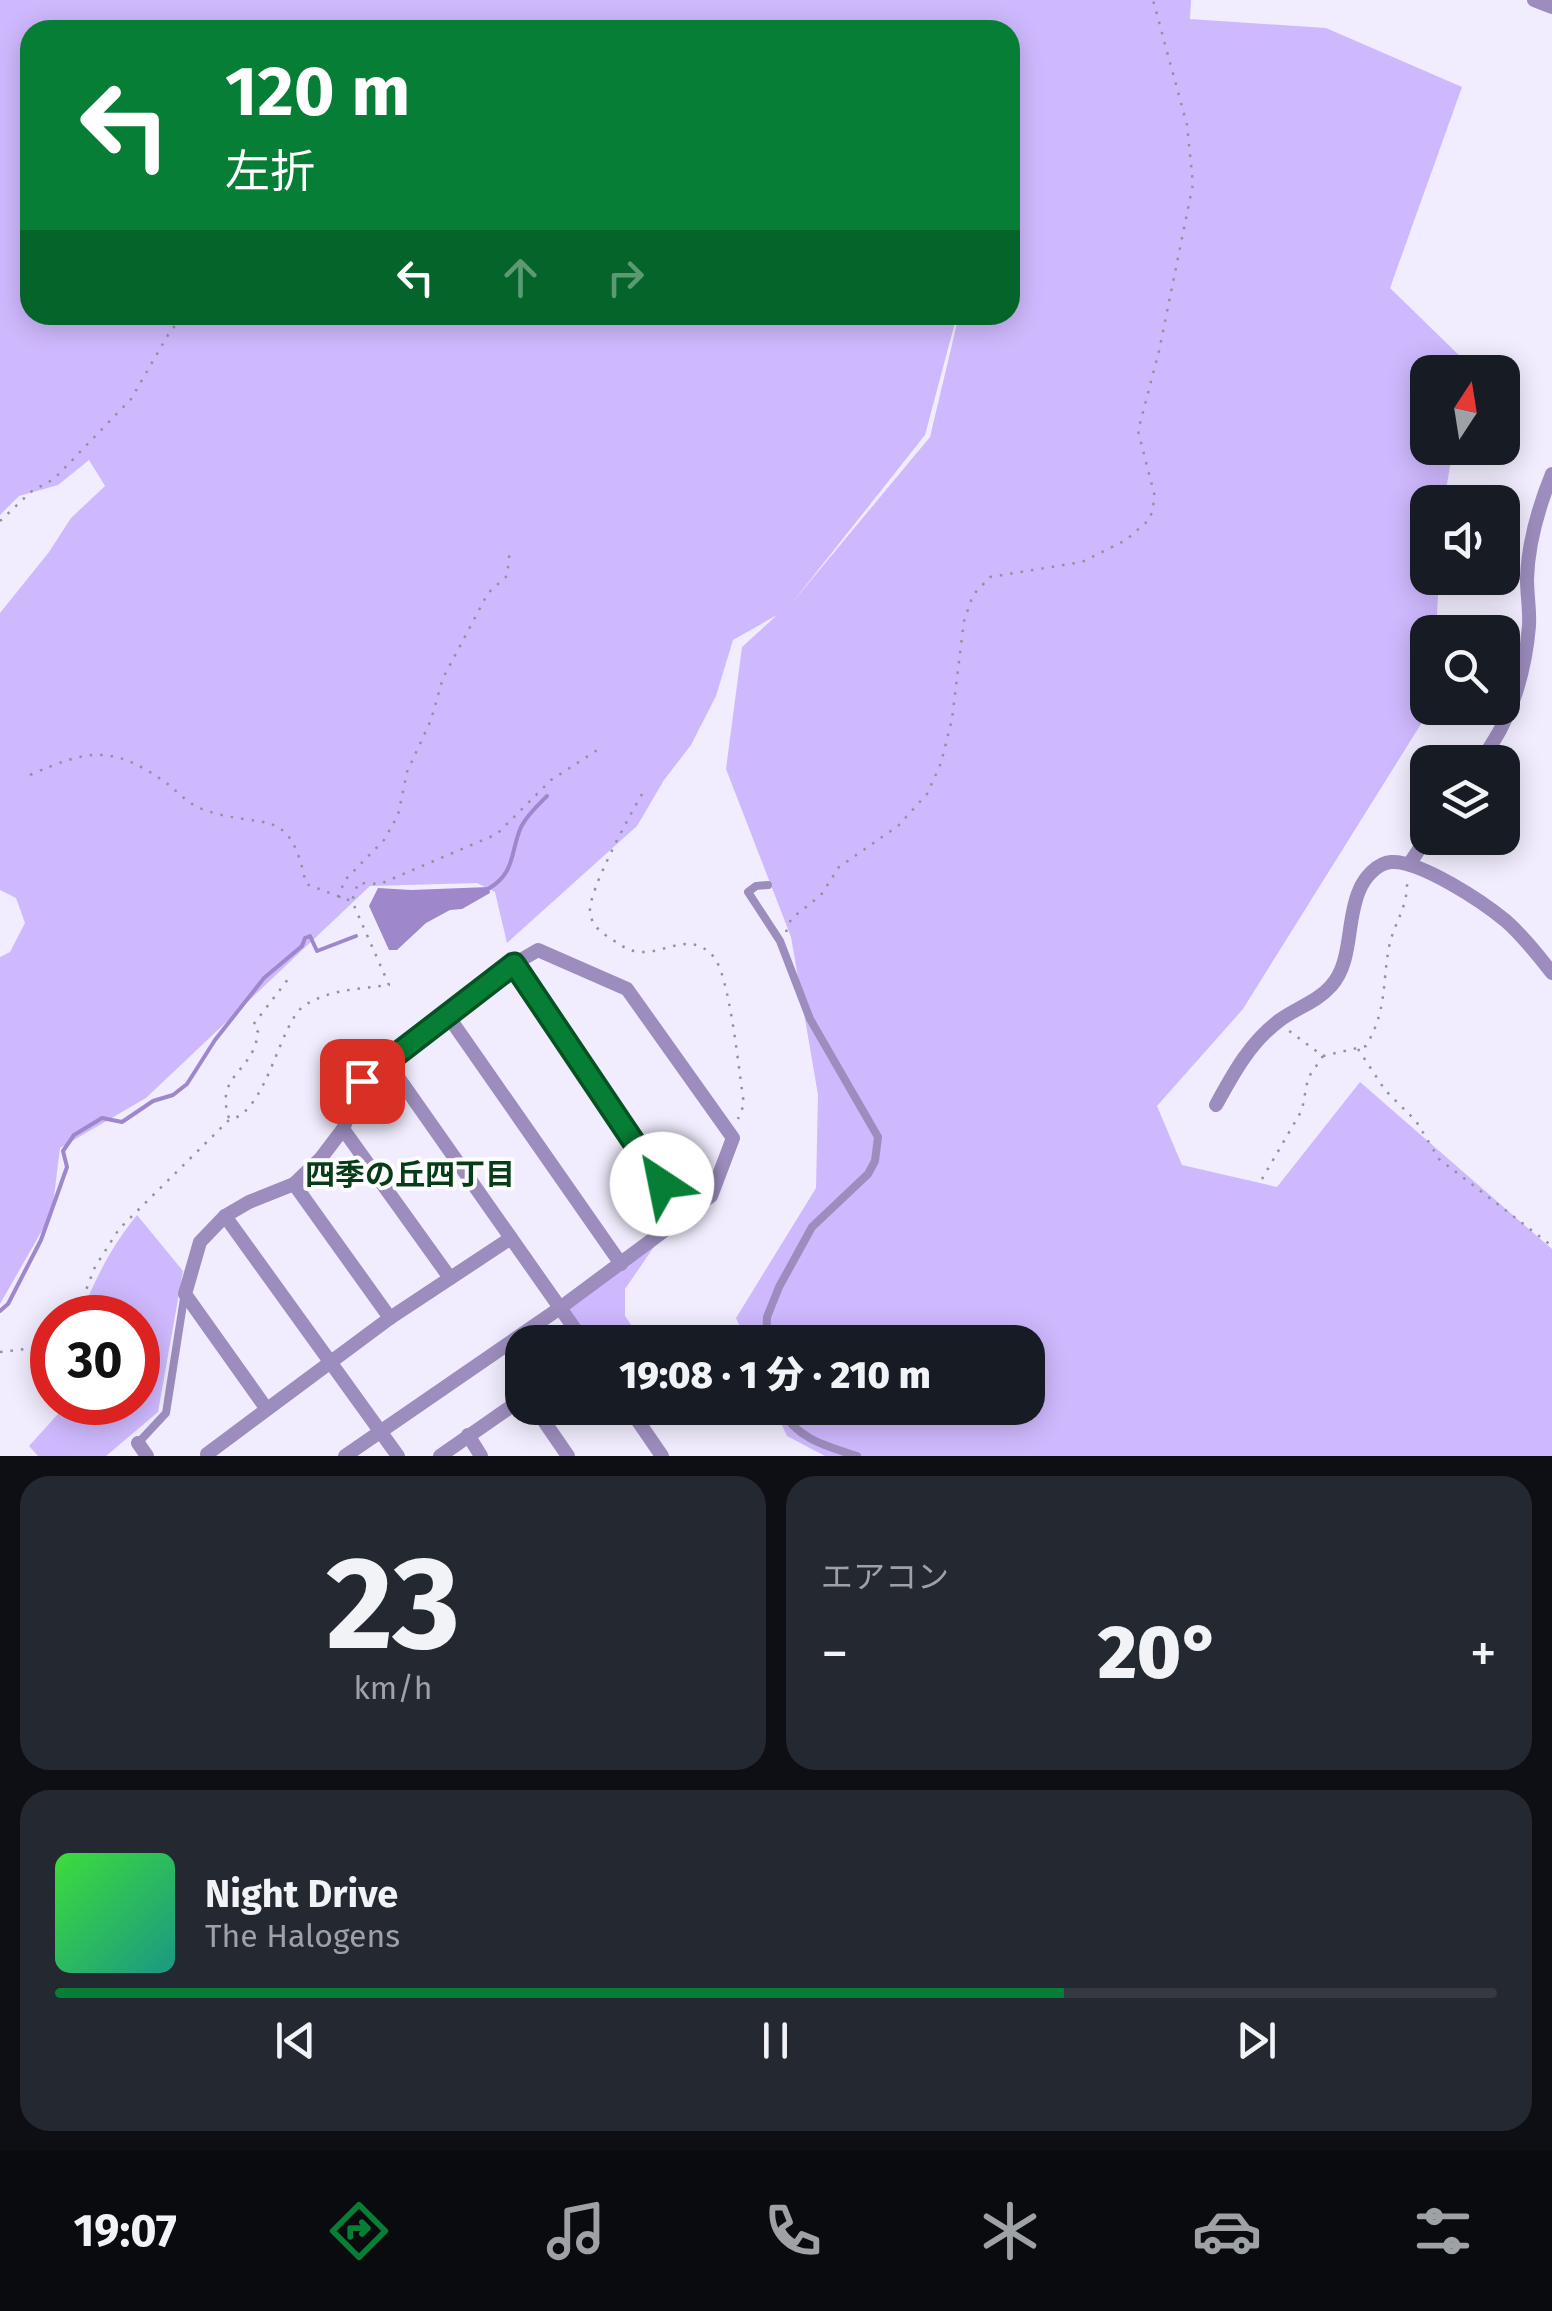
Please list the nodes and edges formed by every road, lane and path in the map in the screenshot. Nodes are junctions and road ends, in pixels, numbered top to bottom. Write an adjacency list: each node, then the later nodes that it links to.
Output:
1 (1153, 0): 17 (path)
2 (1534, 0): 3 (street)
3 (1552, 7)
4 (175, 325): 6 (path)
5 (1552, 474): 8 (street)
6 (0, 521)
7 (510, 549): 15 (path)
8 (1491, 745)
9 (602, 747): 16 (path)
10 (30, 775): 15 (path)
11 (642, 794): 29 (path)
12 (1416, 855): 13 (street)
13 (1410, 864): 19 (street); 22 (street); 23 (path)
14 (768, 884): 17 (lane)
15 (339, 898): 16 (path)
16 (352, 901): 27 (path)
17 (780, 940): 43 (lane)
18 (514, 964): 21 (street); 29 (street); 32 (street)
19 (1552, 973)
20 (292, 974): 27 (path)
21 (448, 1016): 25 (street); 36 (street)
22 (1276, 1022): 24 (path); 26 (street)
23 (1358, 1049): 24 (path); 35 (path)
24 (1324, 1056): 30 (path)
25 (386, 1060): 28 (street); 34 (street)
26 (1216, 1105)
27 (229, 1120): 39 (path)
28 (342, 1129): 31 (street); 37 (street)
29 (728, 1132): 32 (street)
30 (1262, 1179)
31 (294, 1184): 33 (street); 41 (street)
32 (684, 1215): 36 (street)
33 (225, 1216): 38 (street); 46 (street)
34 (511, 1238): 37 (street); 40 (street)
35 (1552, 1246)
36 (621, 1264): 40 (street)
37 (450, 1278): 41 (street)
38 (185, 1294): 47 (street); 54 (lane)
39 (85, 1295)
40 (560, 1308): 42 (street); 52 (street)
41 (390, 1318): 46 (street)
42 (572, 1325)
43 (767, 1325)
44 (30, 1348): 45 (path)
45 (0, 1352)
46 (330, 1360): 47 (street); 52 (street)
47 (266, 1408): 55 (street)
48 (505, 1410): 53 (street)
49 (546, 1425): 60 (street)
50 (641, 1425): 61 (street)
51 (794, 1425): 62 (lane)
52 (382, 1431): 56 (street); 57 (street)
53 (468, 1435): 58 (street); 59 (street)
54 (142, 1449)
55 (209, 1456)
56 (345, 1456)
57 (398, 1456)
58 (440, 1456)
59 (481, 1456)
60 (568, 1456)
61 (662, 1456)
62 (856, 1456)

